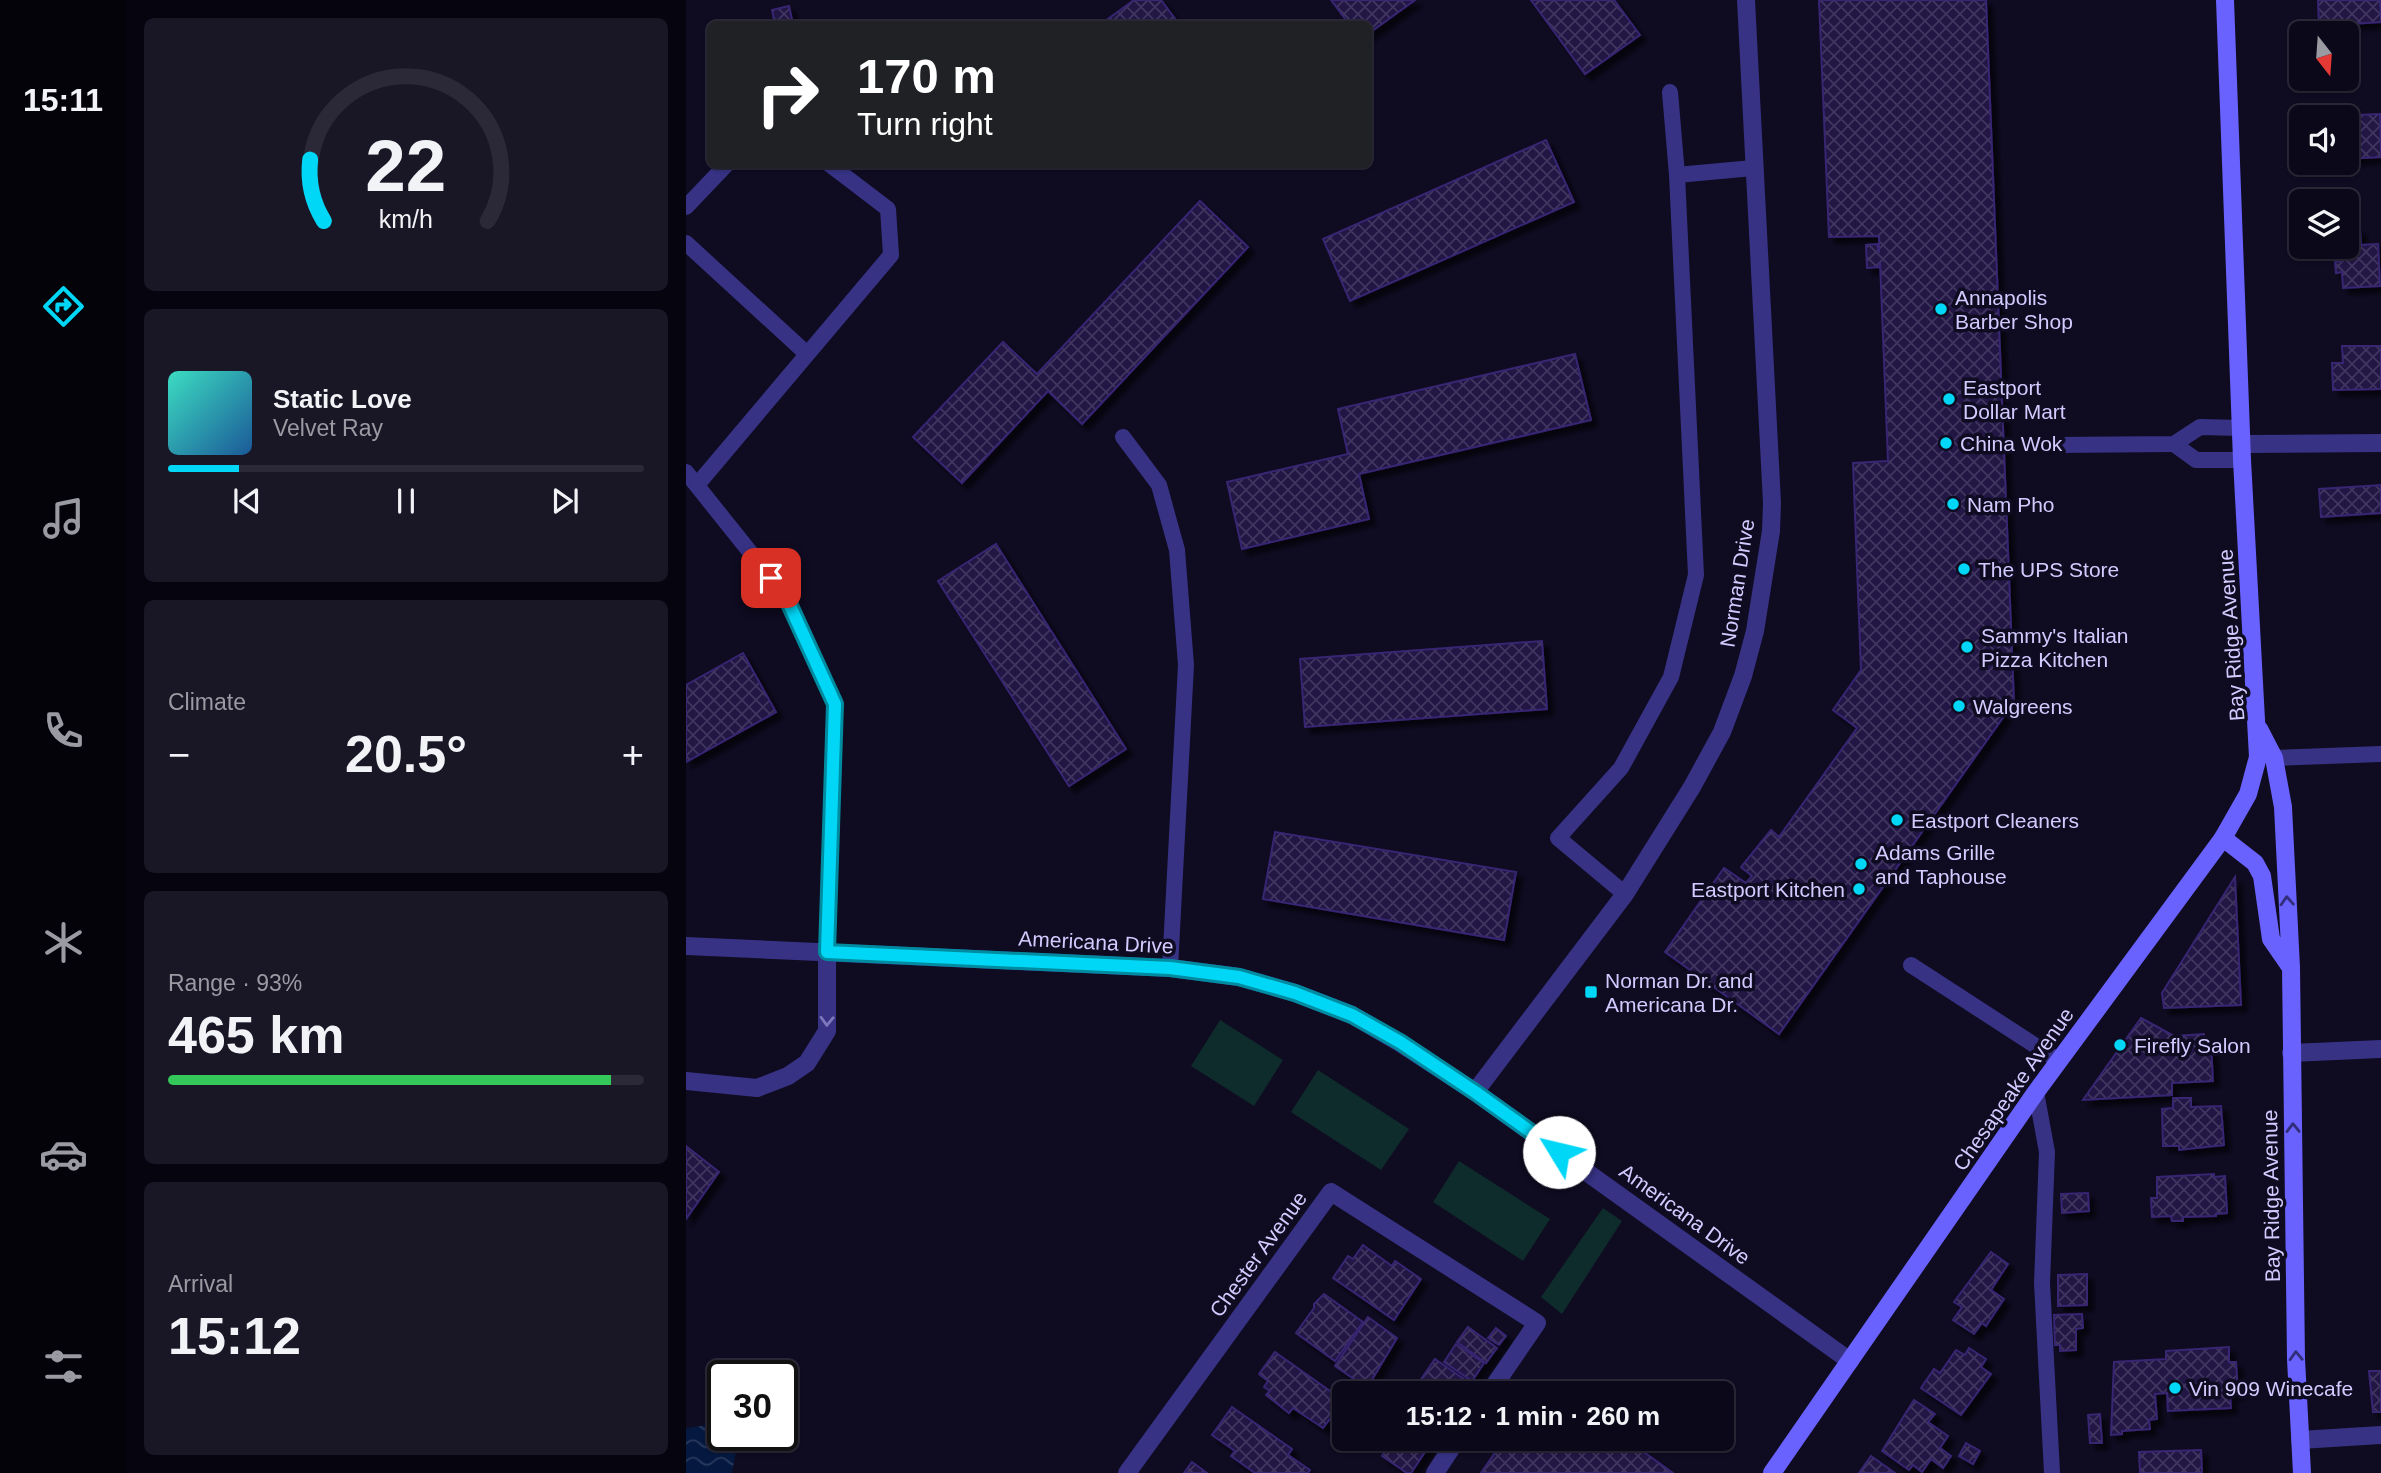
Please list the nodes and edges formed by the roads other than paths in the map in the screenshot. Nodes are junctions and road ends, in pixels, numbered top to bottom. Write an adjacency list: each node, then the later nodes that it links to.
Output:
1 (1746, 0): 6 (street, Norman Drive)
2 (2225, 0): 14 (main road, Bay Ridge Avenue)
3 (1670, 92): 7 (lane)
4 (723, 168): 8 (lane)
5 (834, 168): 10 (lane)
6 (1753, 168): 7 (lane); 22 (street, Norman Drive)
7 (1677, 175): 22 (lane)
8 (686, 207)
9 (686, 243): 10 (lane)
10 (807, 354): 17 (lane)
11 (1123, 437): 26 (lane)
12 (2381, 443): 14 (street)
13 (2174, 444): 14 (lane); 14 (lane); 15 (lane)
14 (2242, 444): 18 (main road, Bay Ridge Avenue)
15 (2054, 445)
16 (686, 472): 17 (lane)
17 (696, 485): 24 (lane)
18 (2255, 720): 20 (main road, Bay Ridge Avenue); 21 (main road, Chesapeake Avenue)
19 (2381, 754): 20 (lane)
20 (2274, 758): 27 (main road, Bay Ridge Avenue, one-way to 20)
21 (2223, 838): 27 (main road); 30 (main road, Chesapeake Avenue)
22 (1625, 894): 32 (street, Norman Drive)
23 (686, 946): 24 (street, Americana Drive)
24 (827, 952): 26 (street, Americana Drive); 31 (street, one-way to 31)
25 (1911, 965): 30 (lane)
26 (1170, 968): 32 (street, Americana Drive)
27 (2291, 968): 29 (main road, Bay Ridge Avenue)
28 (2381, 1049): 29 (street)
29 (2291, 1053): 37 (main road, Bay Ridge Avenue, one-way to 29)
30 (2059, 1061): 33 (main road, Chesapeake Avenue)
31 (686, 1082)
32 (1475, 1092): 34 (street, Americana Drive)
33 (2036, 1092): 34 (main road, Chesapeake Avenue); 42 (lane)
34 (1850, 1361): 41 (main road, Chesapeake Avenue)
35 (1497, 1381): 39 (street, Chester Avenue)
36 (2381, 1435): 37 (street)
37 (2300, 1440): 43 (main road, Bay Ridge Avenue)
38 (1449, 1451): 40 (street)
39 (1127, 1473)
40 (1434, 1473)
41 (1772, 1473)
42 (2052, 1473)
43 (2302, 1473)

